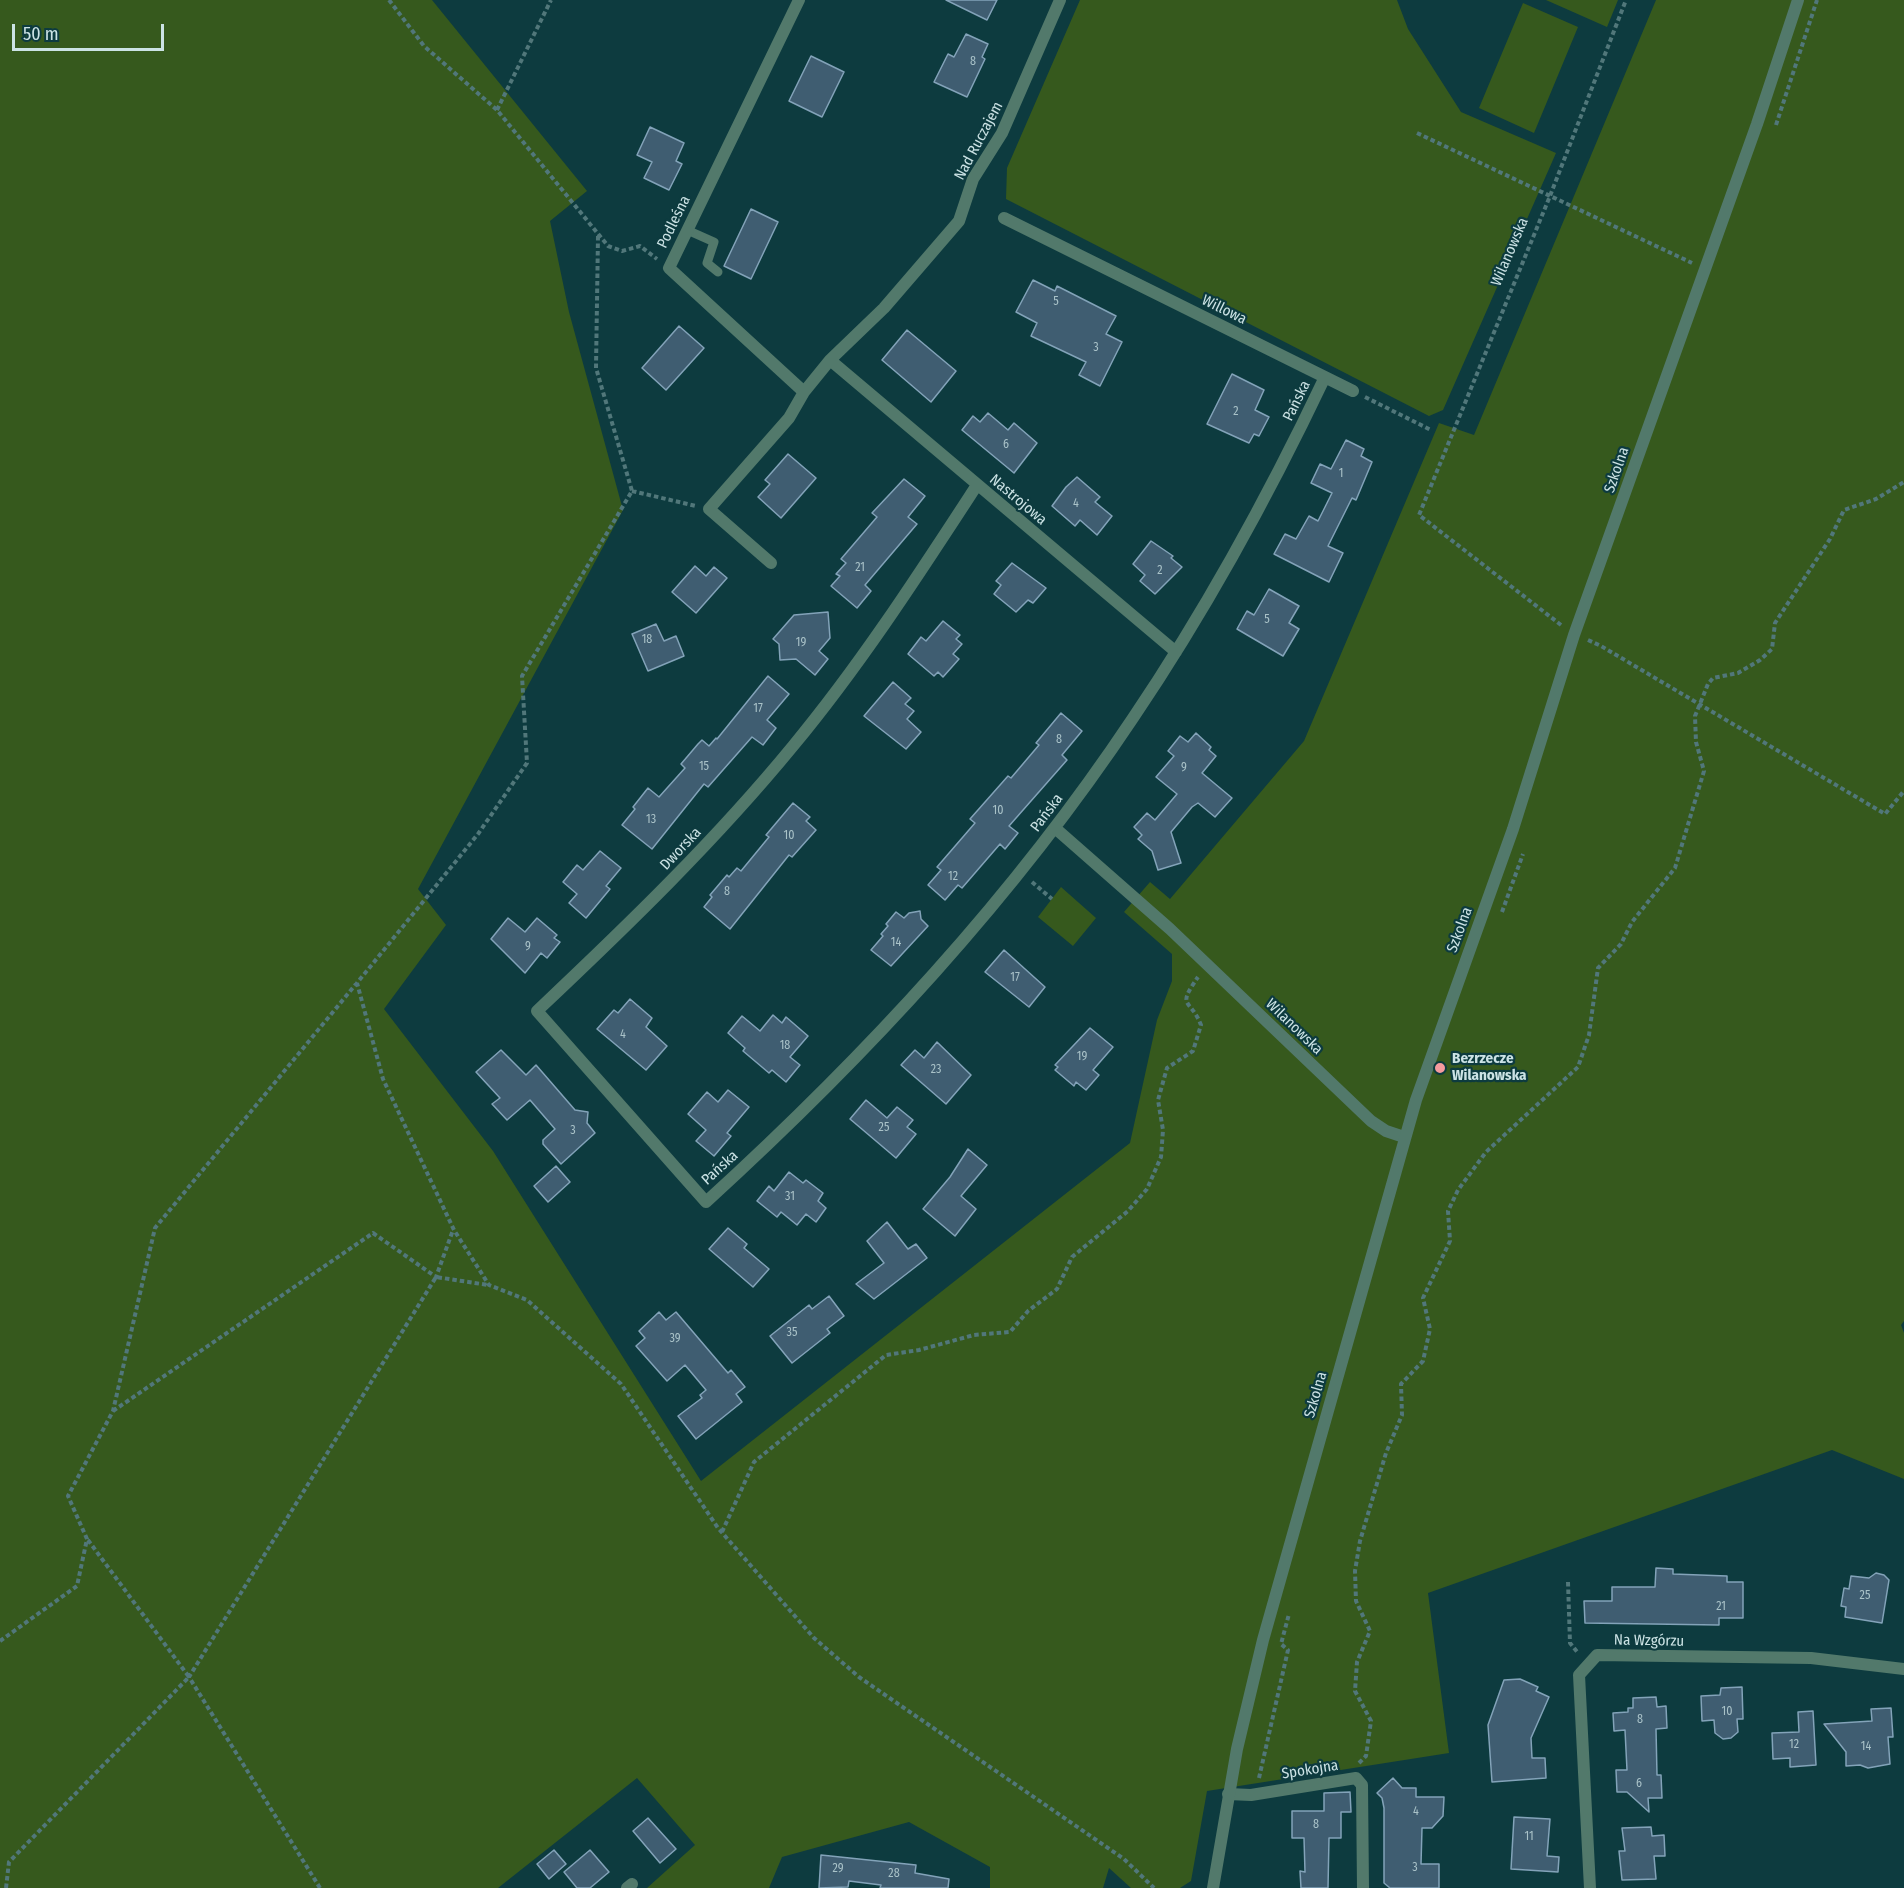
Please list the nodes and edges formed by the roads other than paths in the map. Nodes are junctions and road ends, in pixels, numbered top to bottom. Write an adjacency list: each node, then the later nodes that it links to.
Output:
1 (799, 0): 5 (street, Podleśna)
2 (1060, 0): 7 (street, Nad Ruczajem)
3 (1798, 0): 15 (street, Szkolna)
4 (1004, 218): 8 (street, Willowa)
5 (687, 231): 6 (lane); 10 (street, Podleśna)
6 (718, 272)
7 (830, 360): 10 (street, Nad Ruczajem); 11 (street, Nastrojowa)
8 (1325, 378): 9 (street, Willowa); 13 (street, Pańska)
9 (1353, 391)
10 (804, 392): 12 (street, Nad Ruczajem)
11 (977, 485): 13 (street, Nastrojowa); 16 (street, Dworska)
12 (771, 563)
13 (1176, 652): 14 (street, Pańska)
14 (1055, 828): 15 (street, Wilanowska); 16 (street, Pańska)
15 (1404, 1137): 18 (street, Szkolna)
16 (706, 1202)
17 (1904, 1670): 21 (street, Na Wzgórzu)
18 (1228, 1794): 19 (street, Szkolna); 20 (street, Spokojna)
19 (1213, 1888)
20 (1363, 1888)
21 (1590, 1888)

